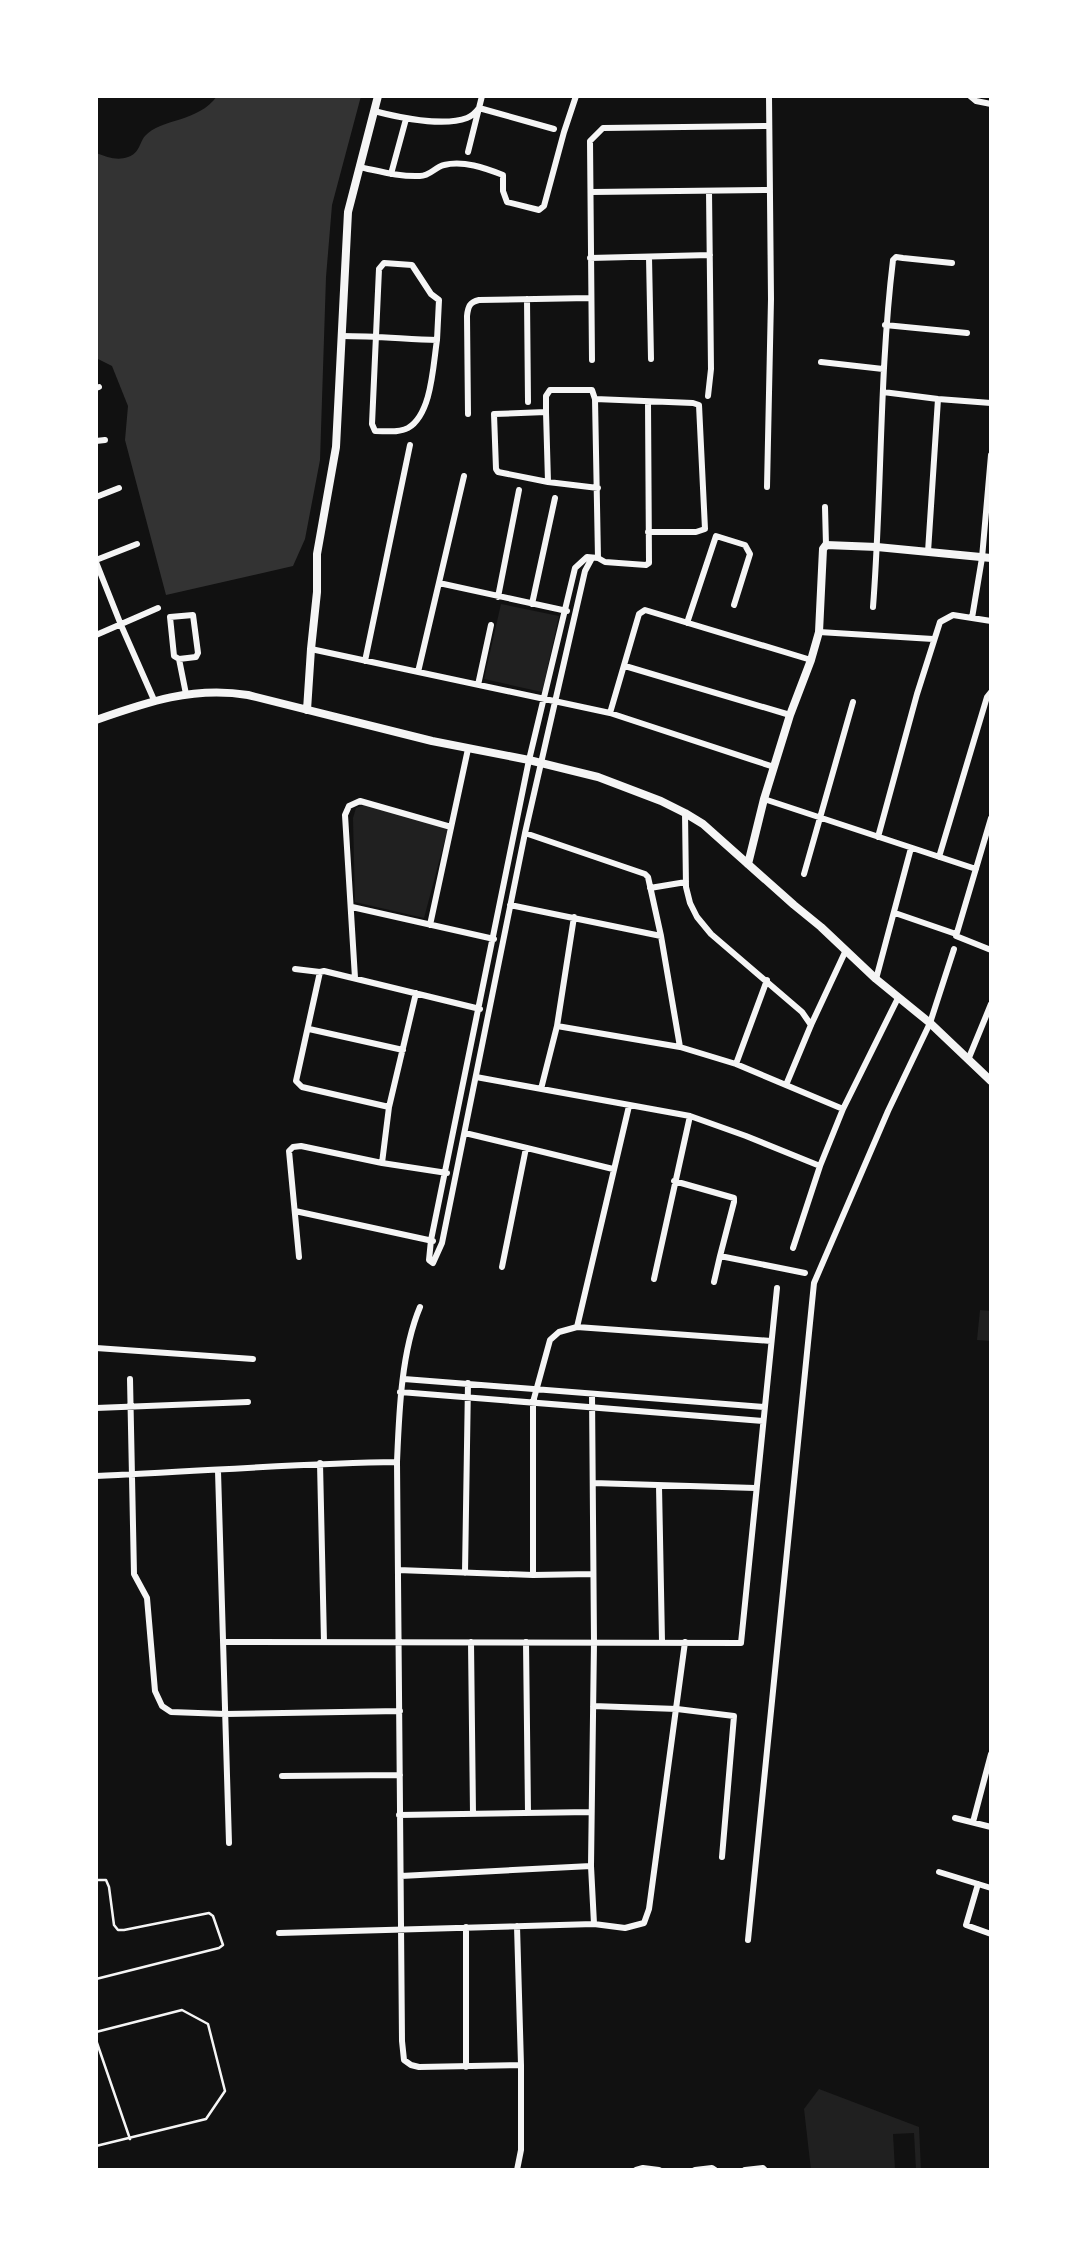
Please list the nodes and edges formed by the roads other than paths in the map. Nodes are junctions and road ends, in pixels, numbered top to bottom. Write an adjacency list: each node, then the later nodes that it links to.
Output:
1 (378, 96): 8 (street)
2 (482, 96): 7 (street)
3 (576, 96): 14 (street)
4 (769, 96): 10 (street)
5 (970, 96): 6 (street)
6 (991, 104)
7 (479, 108): 9 (street); 11 (street); 12 (street)
8 (374, 111): 9 (street); 13 (street)
9 (406, 120): 14 (street)
10 (769, 126): 15 (street); 17 (street)
11 (554, 129)
12 (468, 152)
13 (359, 167): 14 (street); 26 (street)
14 (391, 174)
15 (770, 190): 16 (street); 48 (street)
16 (709, 191): 17 (street); 18 (street)
17 (591, 192): 20 (street)
18 (710, 255): 19 (street); 34 (street)
19 (649, 257): 20 (street); 29 (street)
20 (590, 258): 22 (street)
21 (952, 263): 24 (street)
22 (590, 298): 23 (street); 30 (street)
23 (527, 299): 37 (street); 41 (street)
24 (885, 325): 25 (street); 32 (street)
25 (967, 333)
26 (342, 336): 27 (street); 79 (street)
27 (375, 338): 28 (street); 28 (street); 28 (street)
28 (437, 340)
29 (651, 359)
30 (592, 360)
31 (821, 362): 32 (street)
32 (883, 369): 33 (street)
33 (883, 392): 36 (street); 58 (street)
34 (708, 396)
35 (595, 399): 38 (street); 40 (street); 50 (street)
36 (939, 400): 39 (street); 59 (street)
37 (528, 402)
38 (648, 402): 55 (street); 55 (street)
39 (991, 403)
40 (546, 412): 47 (street); 47 (street)
41 (468, 414)
42 (105, 440): 43 (street)
43 (96, 441)
44 (410, 445): 82 (street)
45 (991, 455): 61 (street)
46 (464, 476): 63 (street)
47 (548, 482): 50 (street)
48 (767, 487)
49 (120, 488): 52 (street)
50 (598, 488): 60 (street)
51 (519, 490): 64 (street)
52 (96, 496)
53 (555, 498): 65 (street)
54 (825, 508): 57 (street)
55 (648, 532): 60 (street)
56 (137, 544): 62 (street)
57 (826, 545): 58 (street); 76 (street)
58 (877, 547): 59 (street); 67 (street)
59 (928, 552): 61 (street)
60 (595, 558): 69 (street); 70 (street)
61 (986, 558): 71 (street)
62 (96, 561): 74 (street)
63 (439, 583): 64 (street); 84 (street)
64 (498, 597): 65 (street)
65 (532, 604): 69 (street)
66 (734, 605): 73 (street)
67 (873, 607)
68 (158, 608): 74 (street)
69 (566, 611): 70 (street); 88 (street)
70 (576, 613): 90 (street)
71 (972, 618): 72 (street); 78 (street)
72 (991, 621)
73 (687, 622): 81 (street); 83 (street)
74 (121, 625): 77 (street); 89 (street)
75 (491, 625): 85 (street)
76 (819, 632): 78 (street); 81 (street)
77 (96, 635)
78 (933, 639): 106 (street)
79 (311, 649): 82 (street); 92 (street)
80 (179, 659): 80 (street); 87 (street)
81 (811, 660): 94 (street)
82 (365, 661): 84 (street)
83 (625, 666): 93 (street); 94 (street)
84 (418, 672): 85 (street)
85 (478, 685): 88 (street)
86 (991, 692): 108 (street)
87 (186, 694): 89 (street); 92 (street)
88 (545, 699): 90 (street); 97 (street)
89 (155, 700): 95 (street)
90 (555, 701): 93 (street); 98 (street)
91 (853, 702): 102 (street)
92 (307, 710): 96 (street)
93 (610, 713): 99 (street)
94 (790, 715): 99 (street)
95 (96, 720)
96 (468, 750): 97 (street); 104 (street)
97 (529, 760): 98 (street); 121 (street)
98 (540, 764): 101 (street); 105 (street)
99 (774, 767): 100 (street)
100 (764, 799): 102 (street); 109 (street)
101 (685, 813): 109 (street); 112 (street)
102 (819, 818): 106 (street); 111 (street)
103 (991, 818): 110 (street)
104 (451, 827): 115 (street); 118 (street)
105 (525, 833): 113 (street); 114 (street)
106 (878, 837): 107 (street)
107 (911, 848): 108 (street); 116 (street)
108 (939, 857): 110 (street)
109 (748, 864): 124 (street)
110 (976, 869): 119 (street)
111 (804, 874)
112 (686, 882): 113 (street); 130 (street)
113 (650, 888): 120 (street)
114 (510, 905): 117 (street); 122 (street)
115 (352, 907): 118 (street); 128 (street)
116 (895, 913): 119 (street); 129 (street)
117 (574, 917): 120 (street); 137 (street)
118 (430, 925): 121 (street)
119 (956, 934): 125 (street)
120 (661, 936): 140 (street)
121 (492, 939): 122 (street); 134 (street)
122 (503, 941): 135 (street)
123 (954, 949): 136 (street)
124 (846, 950): 129 (street); 138 (street)
125 (991, 950)
126 (295, 968): 127 (street)
127 (320, 972): 128 (street); 139 (street)
128 (355, 978): 131 (street)
129 (876, 979): 132 (street)
130 (767, 980): 138 (street); 143 (street)
131 (416, 993): 134 (street); 141 (street)
132 (898, 998): 136 (street); 150 (street)
133 (991, 1004): 142 (street)
134 (478, 1009): 135 (street); 157 (street)
135 (489, 1012): 144 (street)
136 (930, 1023): 142 (street); 238 (street)
137 (557, 1026): 140 (street); 147 (street)
138 (811, 1026): 146 (street)
139 (309, 1028): 141 (street); 149 (street)
140 (680, 1047): 143 (street)
141 (403, 1050): 149 (street)
142 (968, 1060): 145 (street)
143 (736, 1065): 146 (street)
144 (475, 1077): 147 (street); 152 (street)
145 (991, 1081)
146 (786, 1085): 150 (street)
147 (541, 1089): 148 (street)
148 (629, 1106): 151 (street); 156 (street)
149 (389, 1107): 154 (street)
150 (843, 1109): 155 (street)
151 (690, 1116): 155 (street); 159 (street)
152 (464, 1133): 153 (street); 158 (street)
153 (526, 1148): 156 (street); 166 (street)
154 (382, 1163): 157 (street); 160 (street)
155 (820, 1166): 163 (street)
156 (613, 1169): 172 (street)
157 (445, 1172): 158 (street); 161 (street)
158 (456, 1174): 162 (street)
159 (674, 1181): 164 (street); 168 (street)
160 (295, 1210): 161 (street); 165 (street)
161 (431, 1240): 162 (street); 162 (street)
162 (442, 1243)
163 (793, 1248)
164 (720, 1256): 167 (street); 169 (street)
165 (299, 1257)
166 (502, 1267)
167 (805, 1273)
168 (654, 1279)
169 (714, 1282)
170 (777, 1288): 173 (street)
171 (420, 1307): 177 (street)
172 (577, 1327): 173 (street); 179 (street)
173 (771, 1341): 186 (street)
174 (96, 1348): 175 (street)
175 (253, 1359)
176 (130, 1379): 185 (street)
177 (404, 1379): 178 (street); 180 (street)
178 (468, 1383): 179 (street); 182 (street)
179 (537, 1389): 181 (street); 184 (street)
180 (400, 1392): 182 (street); 190 (street)
181 (592, 1394): 186 (street); 188 (street)
182 (467, 1397): 184 (street); 199 (street)
183 (247, 1402): 185 (street)
184 (533, 1402): 188 (street); 201 (street)
185 (130, 1406): 187 (street); 193 (street)
186 (764, 1407): 189 (street)
187 (96, 1408)
188 (591, 1408): 189 (street); 195 (street)
189 (763, 1421): 197 (street)
190 (397, 1462): 191 (street); 198 (street)
191 (320, 1463): 192 (street); 204 (street)
192 (218, 1471): 193 (street); 203 (street)
193 (132, 1475): 194 (street); 213 (street)
194 (96, 1476)
195 (593, 1483): 196 (street); 200 (street)
196 (659, 1486): 197 (street); 202 (street)
197 (755, 1488): 209 (street)
198 (398, 1570): 199 (street); 205 (street)
199 (465, 1573): 201 (street)
200 (593, 1574): 201 (street); 208 (street)
201 (533, 1575)
202 (662, 1641): 208 (street); 209 (street)
203 (223, 1642): 204 (street); 213 (street)
204 (324, 1642): 205 (street)
205 (398, 1643): 206 (street); 212 (street)
206 (471, 1643): 207 (street); 219 (street)
207 (526, 1643): 208 (street); 217 (street)
208 (594, 1643): 210 (street)
209 (685, 1643): 211 (street)
210 (593, 1706): 211 (street); 218 (street)
211 (677, 1709): 225 (street); 232 (street)
212 (400, 1711): 213 (street); 215 (street)
213 (225, 1714): 224 (street)
214 (990, 1754): 222 (street)
215 (400, 1775): 216 (street); 220 (street)
216 (282, 1776)
217 (528, 1812): 218 (street); 219 (street)
218 (591, 1812): 226 (street)
219 (473, 1814): 220 (street)
220 (400, 1815): 228 (street)
221 (955, 1818): 222 (street)
222 (973, 1822): 223 (street)
223 (991, 1827)
224 (229, 1843)
225 (722, 1857)
226 (591, 1866): 228 (street); 232 (street)
227 (939, 1872): 230 (street)
228 (401, 1876): 235 (street)
229 (96, 1880): 239 (lane)
230 (978, 1884): 231 (street); 237 (street)
231 (991, 1888)
232 (594, 1924): 233 (street)
233 (517, 1926): 234 (street); 242 (street)
234 (466, 1927): 235 (street); 243 (street)
235 (402, 1931): 236 (street); 243 (street)
236 (279, 1933)
237 (991, 1934)
238 (748, 1940)
239 (96, 1979)
240 (96, 2032): 244 (lane)
241 (96, 2040): 244 (lane)
242 (521, 2065): 243 (street); 246 (street)
243 (467, 2066)
244 (130, 2139): 245 (lane)
245 (96, 2146)
246 (517, 2170)
247 (636, 2170): 248 (street)
248 (659, 2170)
249 (695, 2170): 250 (street)
250 (715, 2170)
251 (745, 2170): 252 (street)
252 (765, 2170)

